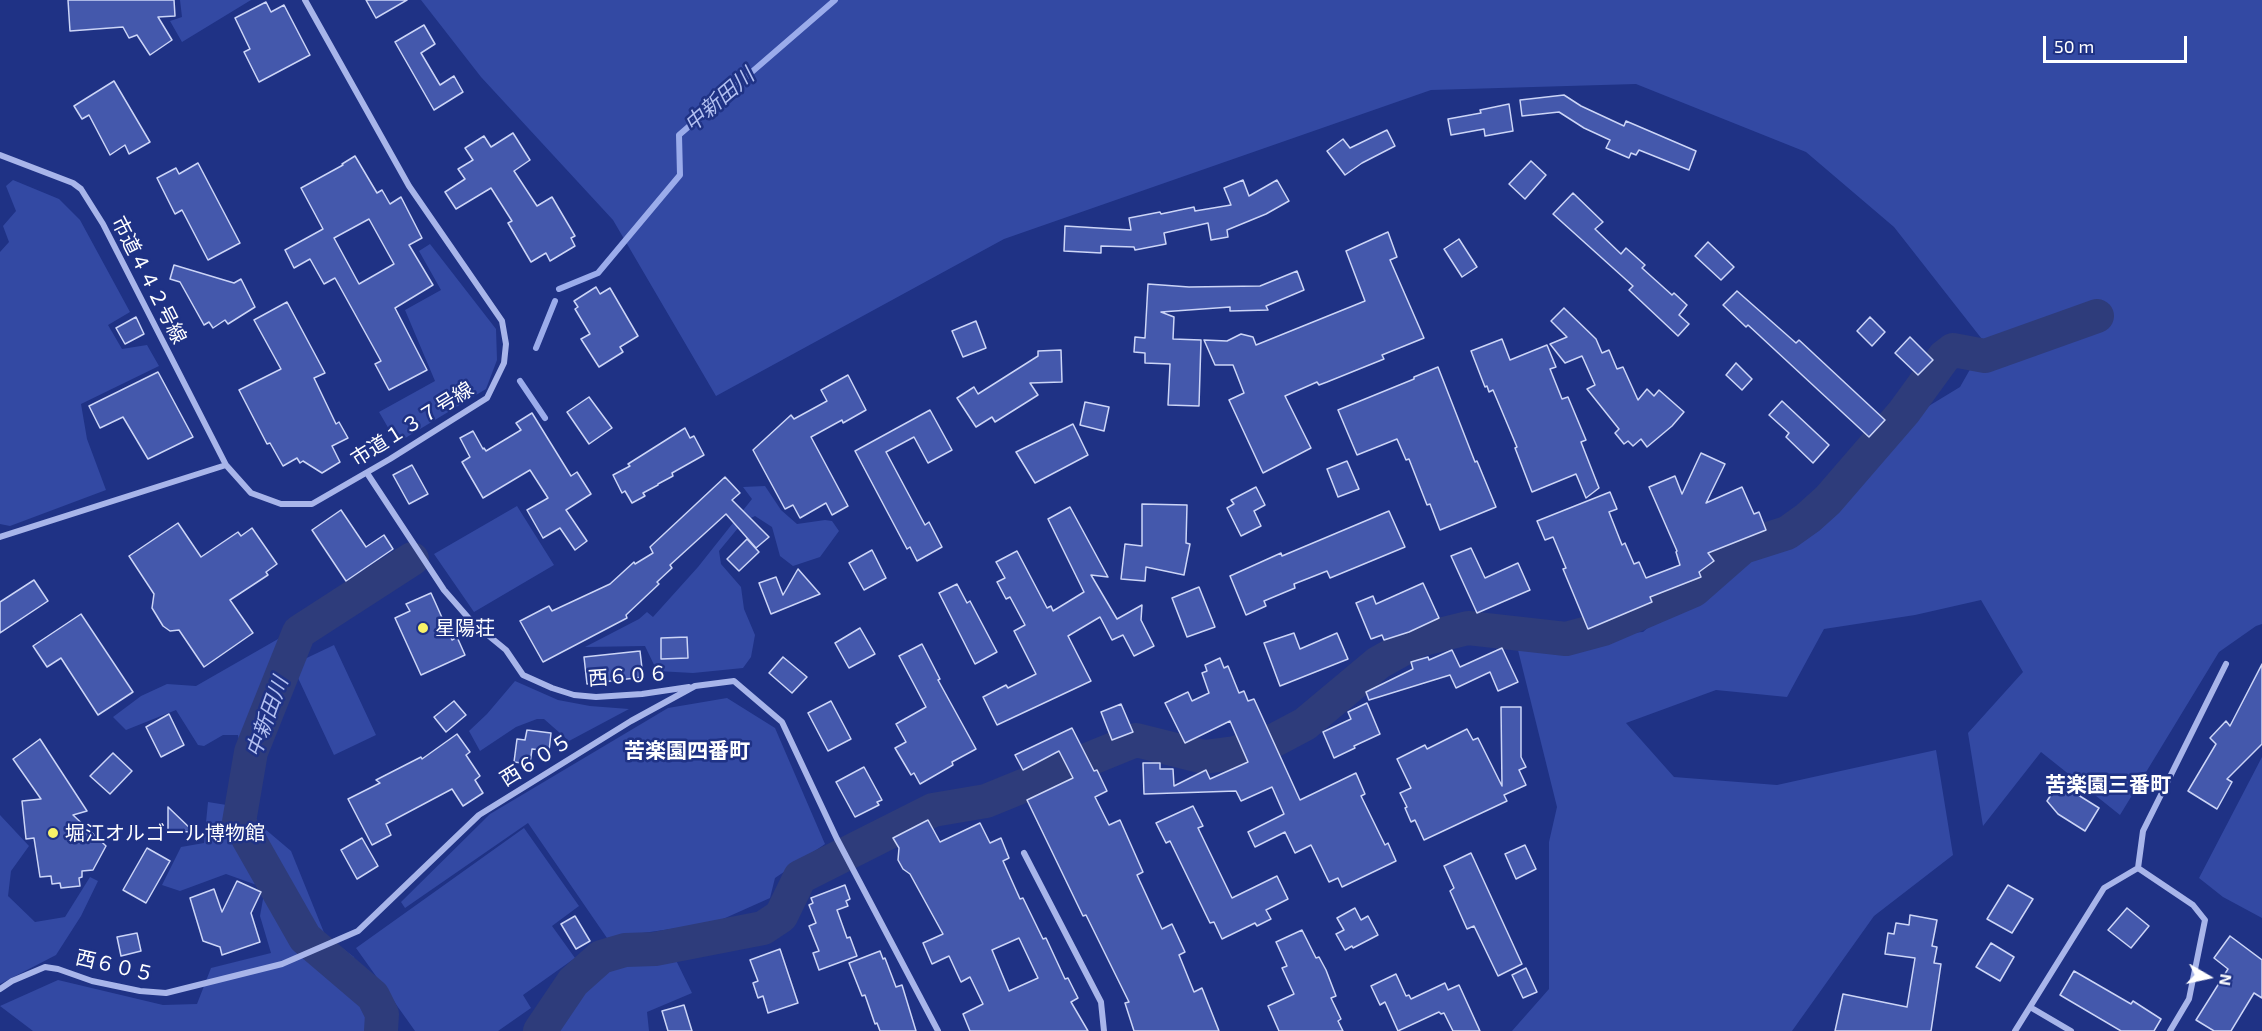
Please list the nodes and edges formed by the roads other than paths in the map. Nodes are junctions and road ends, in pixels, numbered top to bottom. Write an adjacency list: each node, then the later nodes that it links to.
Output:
1 (305, 0): 4 (street, 市道１３７号線)
2 (0, 156): 3 (street, 市道４４２号線)
3 (226, 465): 4 (street, 市道１３７号線); 5 (street)
4 (367, 473): 7 (street, 西６０６)
5 (0, 537)
6 (2226, 664): 9 (street)
7 (695, 686): 10 (street, 西６０５); 12 (street, 西６０５)
8 (1024, 853): 13 (street)
9 (2138, 868): 11 (street); 16 (street)
10 (0, 989)
11 (2030, 1007): 14 (street); 15 (street)
12 (938, 1031)
13 (1104, 1031)
14 (2016, 1031)
15 (2071, 1031)
16 (2170, 1031)

